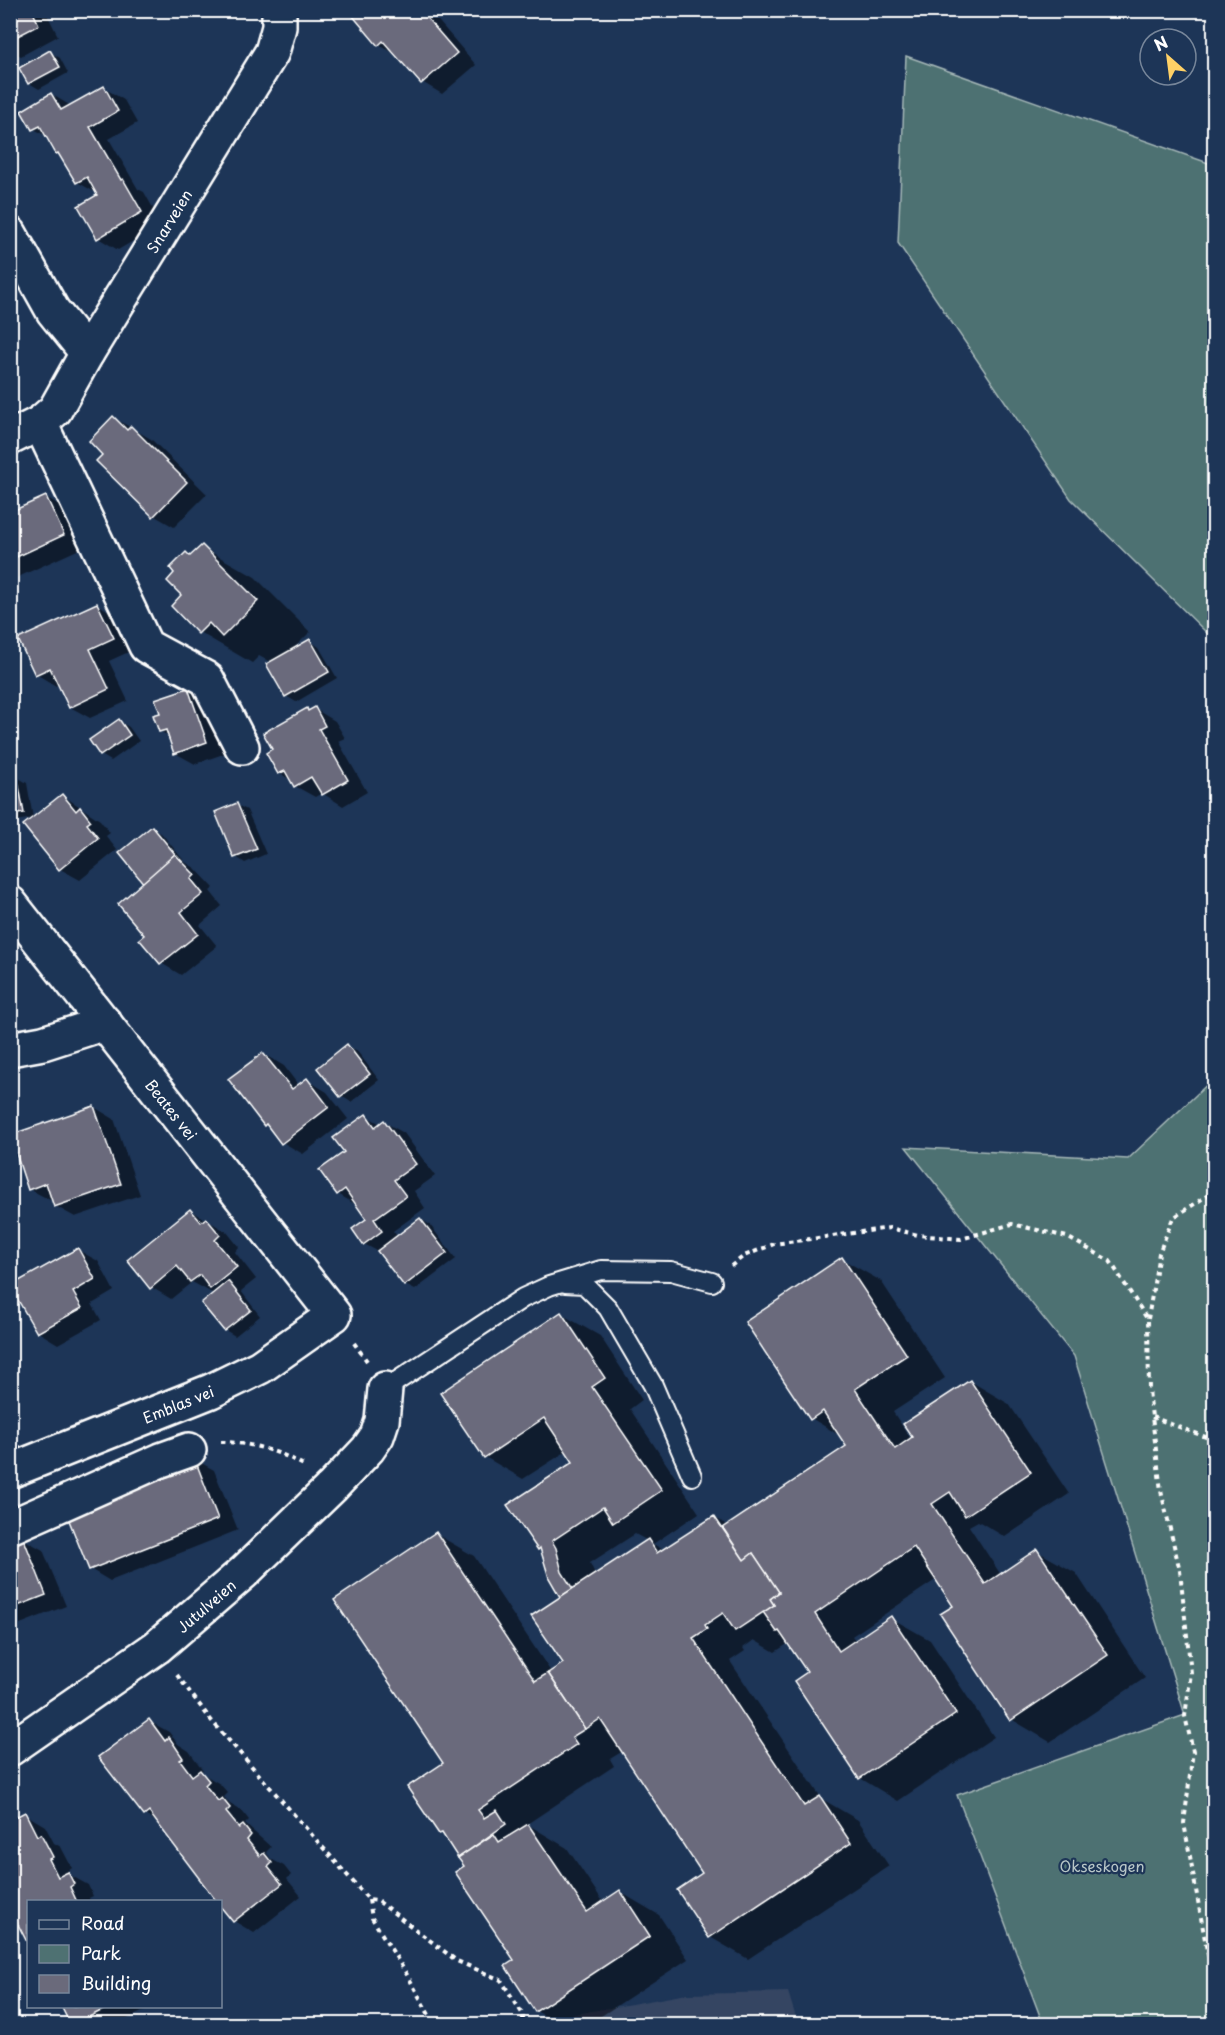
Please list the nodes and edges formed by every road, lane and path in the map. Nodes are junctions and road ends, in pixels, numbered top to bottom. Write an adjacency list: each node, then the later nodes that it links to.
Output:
1 (279, 10): 3 (street, Snarveien)
2 (10, 234): 3 (street)
3 (87, 353): 4 (street, Snarveien)
4 (40, 423): 5 (street, Snarveien); 6 (street)
5 (10, 438)
6 (242, 747)
7 (10, 903): 8 (street, Beates vei)
8 (105, 1023): 9 (street); 13 (street, Beates vei)
9 (10, 1048)
10 (1215, 1191): 14 (path)
11 (563, 1282): 12 (lane); 15 (lane); 20 (lane)
12 (712, 1282): 14 (path)
13 (334, 1316): 15 (path); 19 (street, Emblas vei)
14 (1148, 1320): 16 (path)
15 (385, 1389): 21 (street, Jutulveien)
16 (1152, 1417): 17 (path); 26 (path)
17 (1215, 1440)
18 (189, 1450): 21 (path); 22 (street)
19 (10, 1471)
20 (692, 1476)
21 (333, 1486): 23 (street, Jutulveien)
22 (10, 1527)
23 (157, 1647): 24 (street, Jutulveien); 25 (path)
24 (10, 1749)
25 (369, 1900): 27 (path); 28 (path)
26 (1215, 1974)
27 (434, 2025)
28 (524, 2025)

